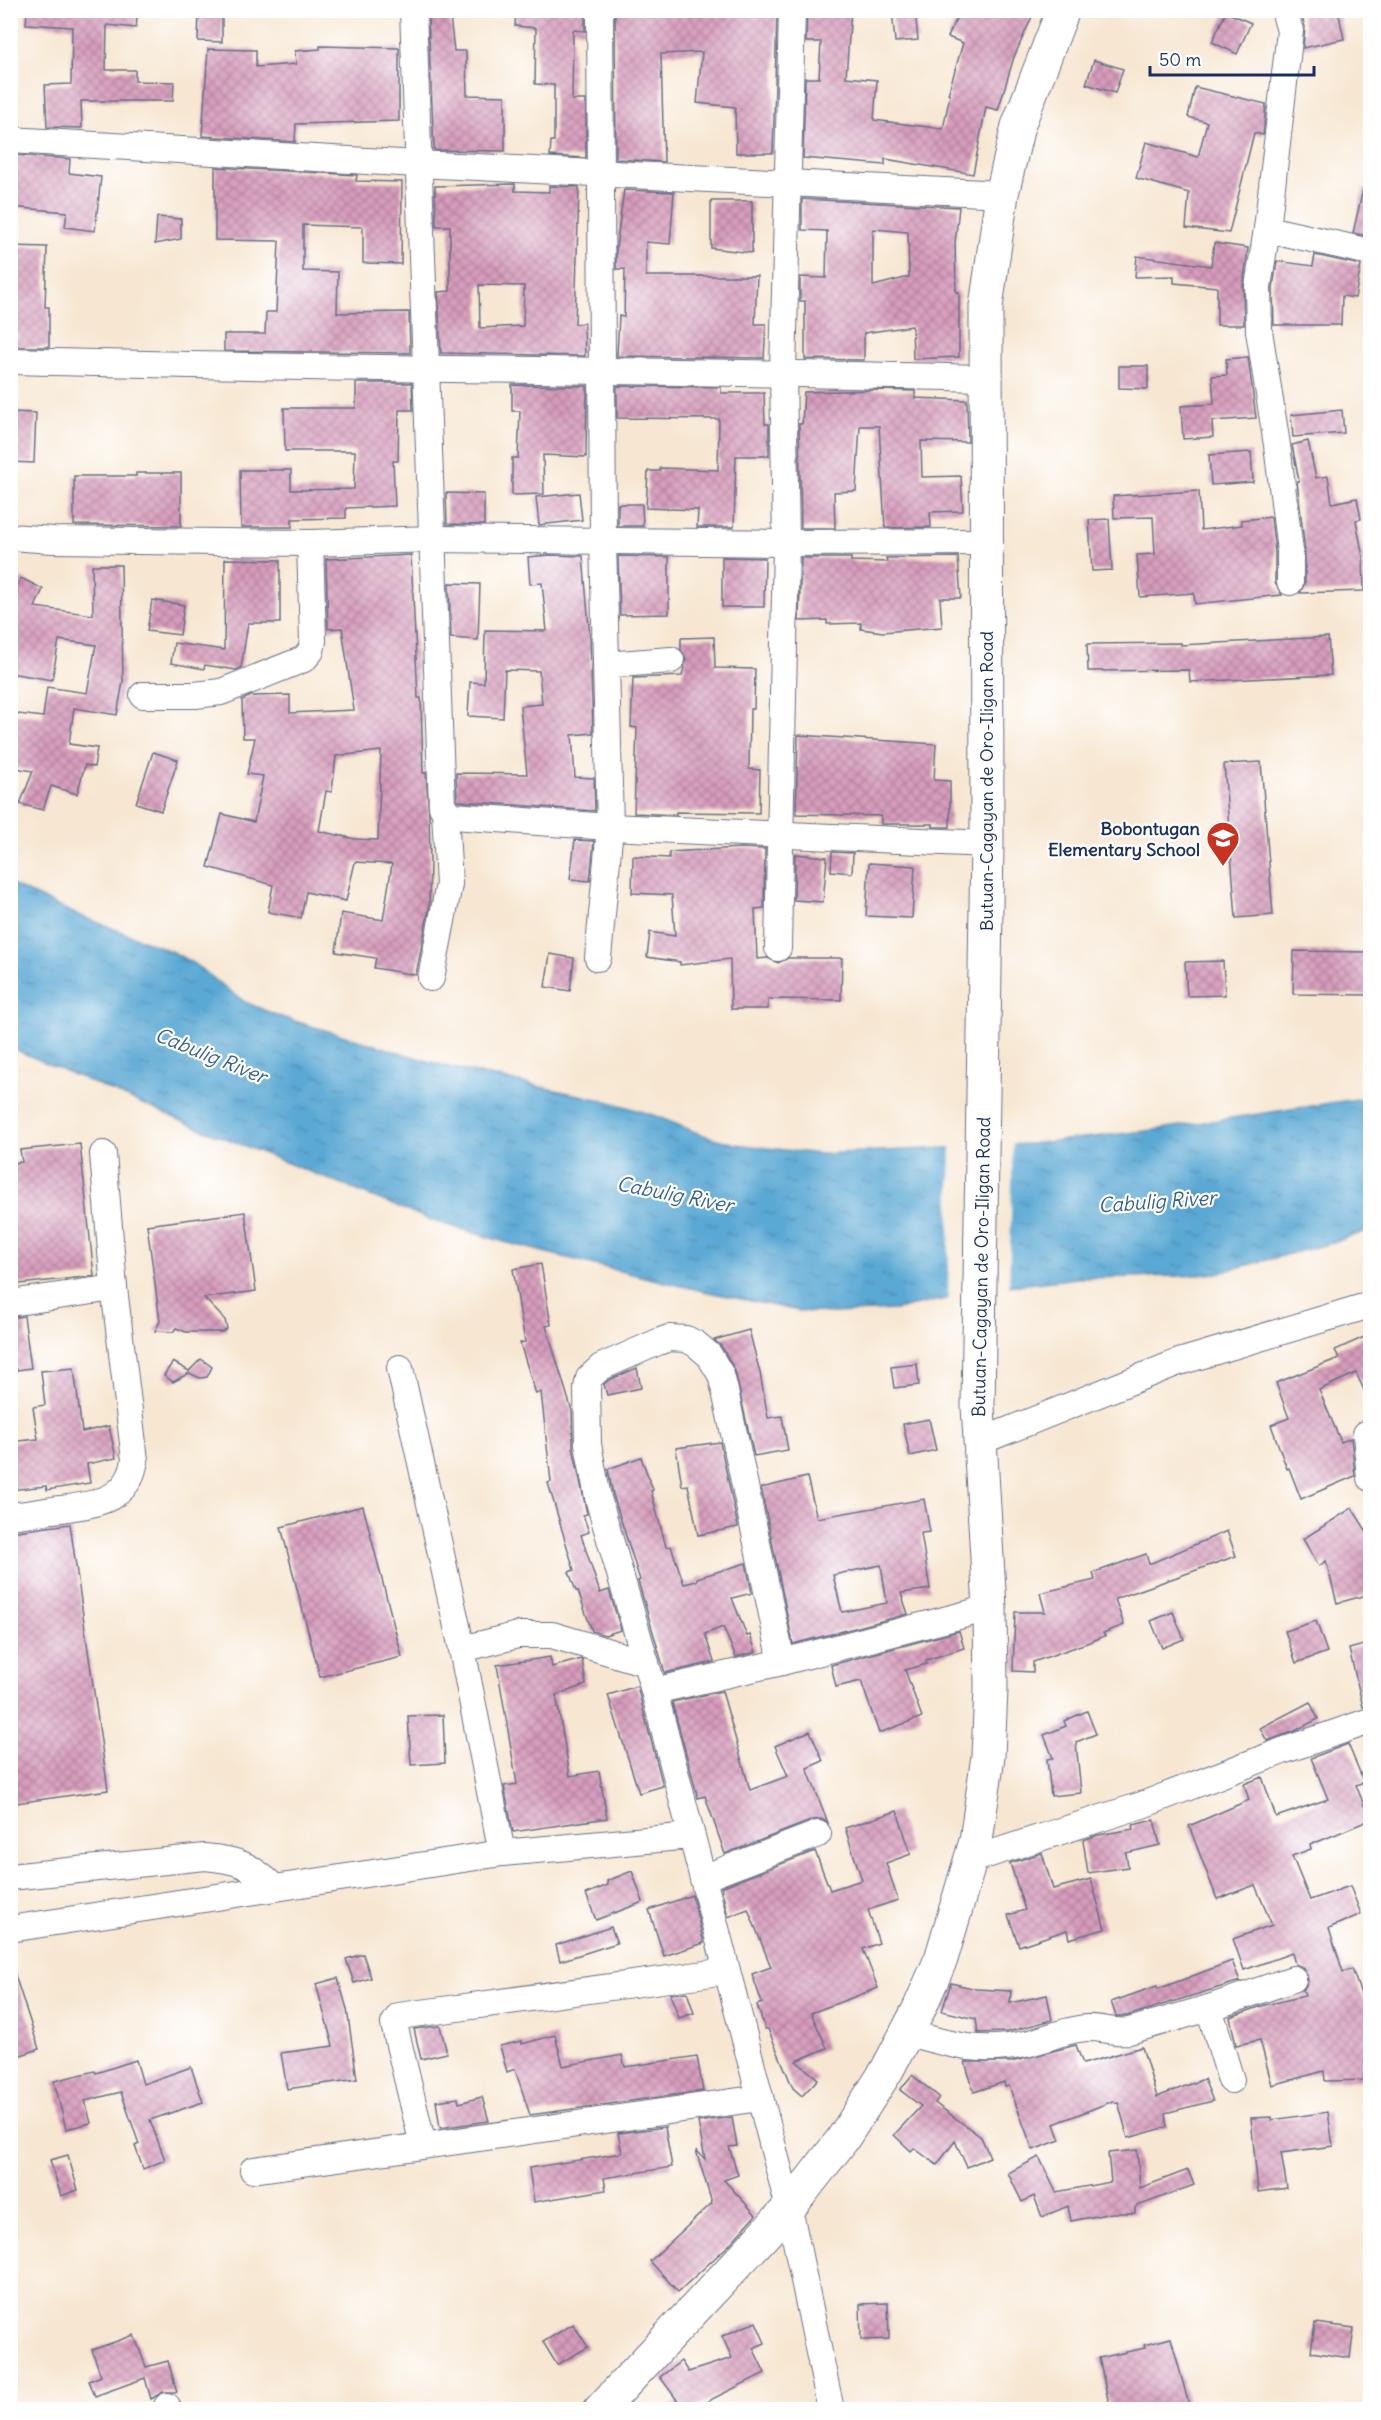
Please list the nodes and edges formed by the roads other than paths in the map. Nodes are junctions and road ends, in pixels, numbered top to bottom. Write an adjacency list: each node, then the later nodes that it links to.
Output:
1 (413, 10): 7 (street)
2 (600, 10): 8 (street)
3 (792, 10): 9 (street)
4 (1284, 10): 11 (street)
5 (1061, 11): 10 (highway, Butuan-Cagayan de Oro-Iligan Road)
6 (10, 140): 7 (street)
7 (418, 164): 8 (street); 14 (street)
8 (601, 173): 9 (street); 15 (street)
9 (788, 183): 10 (street); 16 (street)
10 (1002, 194): 17 (highway, Butuan-Cagayan de Oro-Iligan Road)
11 (1267, 229): 12 (street); 24 (street)
12 (1371, 252)
13 (15, 361): 14 (street)
14 (425, 368): 15 (street); 19 (street)
15 (602, 370): 16 (street); 20 (street)
16 (783, 372): 17 (street); 23 (street)
17 (986, 378): 21 (highway, Butuan-Cagayan de Oro-Iligan Road)
18 (10, 537): 22 (street)
19 (433, 539): 20 (street); 22 (street); 28 (street)
20 (603, 540): 23 (street); 26 (street)
21 (986, 542): 23 (street); 31 (highway, Butuan-Cagayan de Oro-Iligan Road)
22 (310, 543): 27 (street)
23 (786, 543): 30 (street)
24 (1290, 582)
25 (671, 660): 26 (street)
26 (606, 665): 29 (street)
27 (143, 695)
28 (446, 812): 29 (street); 34 (street)
29 (610, 827): 30 (street); 33 (street)
30 (779, 834): 31 (street); 32 (street)
31 (987, 844): 41 (highway, Butuan-Cagayan de Oro-Iligan Road)
32 (778, 948)
33 (598, 958)
34 (431, 978)
35 (103, 1154): 36 (street)
36 (114, 1288): 37 (street); 43 (street)
37 (10, 1303)
38 (1371, 1305): 41 (street)
39 (400, 1368): 45 (street)
40 (1366, 1434): 42 (street)
41 (979, 1442): 44 (highway, Butuan-Cagayan de Oro-Iligan Road)
42 (1371, 1478)
43 (10, 1516)
44 (990, 1608): 46 (street); 53 (highway, Butuan-Cagayan de Oro-Iligan Road)
45 (462, 1649): 47 (street); 52 (street)
46 (782, 1662): 47 (street); 48 (street)
47 (646, 1663): 48 (street)
48 (654, 1691): 51 (street)
49 (1371, 1721): 53 (street)
50 (818, 1834): 55 (street)
51 (691, 1836): 52 (street); 55 (street)
52 (502, 1853): 56 (street)
53 (971, 1860): 61 (highway, Butuan-Cagayan de Oro-Iligan Road)
54 (10, 1877): 56 (street)
55 (703, 1878): 58 (street)
56 (274, 1887): 57 (street)
57 (10, 1929)
58 (727, 1971): 63 (street); 64 (street)
59 (1293, 1979): 60 (street)
60 (1209, 2008): 61 (street); 62 (street)
61 (908, 2033): 66 (highway, Butuan-Cagayan de Oro-Iligan Road)
62 (1231, 2079)
63 (760, 2098): 64 (street); 66 (street)
64 (423, 2145): 65 (street)
65 (253, 2170)
66 (789, 2208): 67 (highway, Butuan-Cagayan de Oro-Iligan Road); 68 (street)
67 (600, 2409)
68 (831, 2409)

